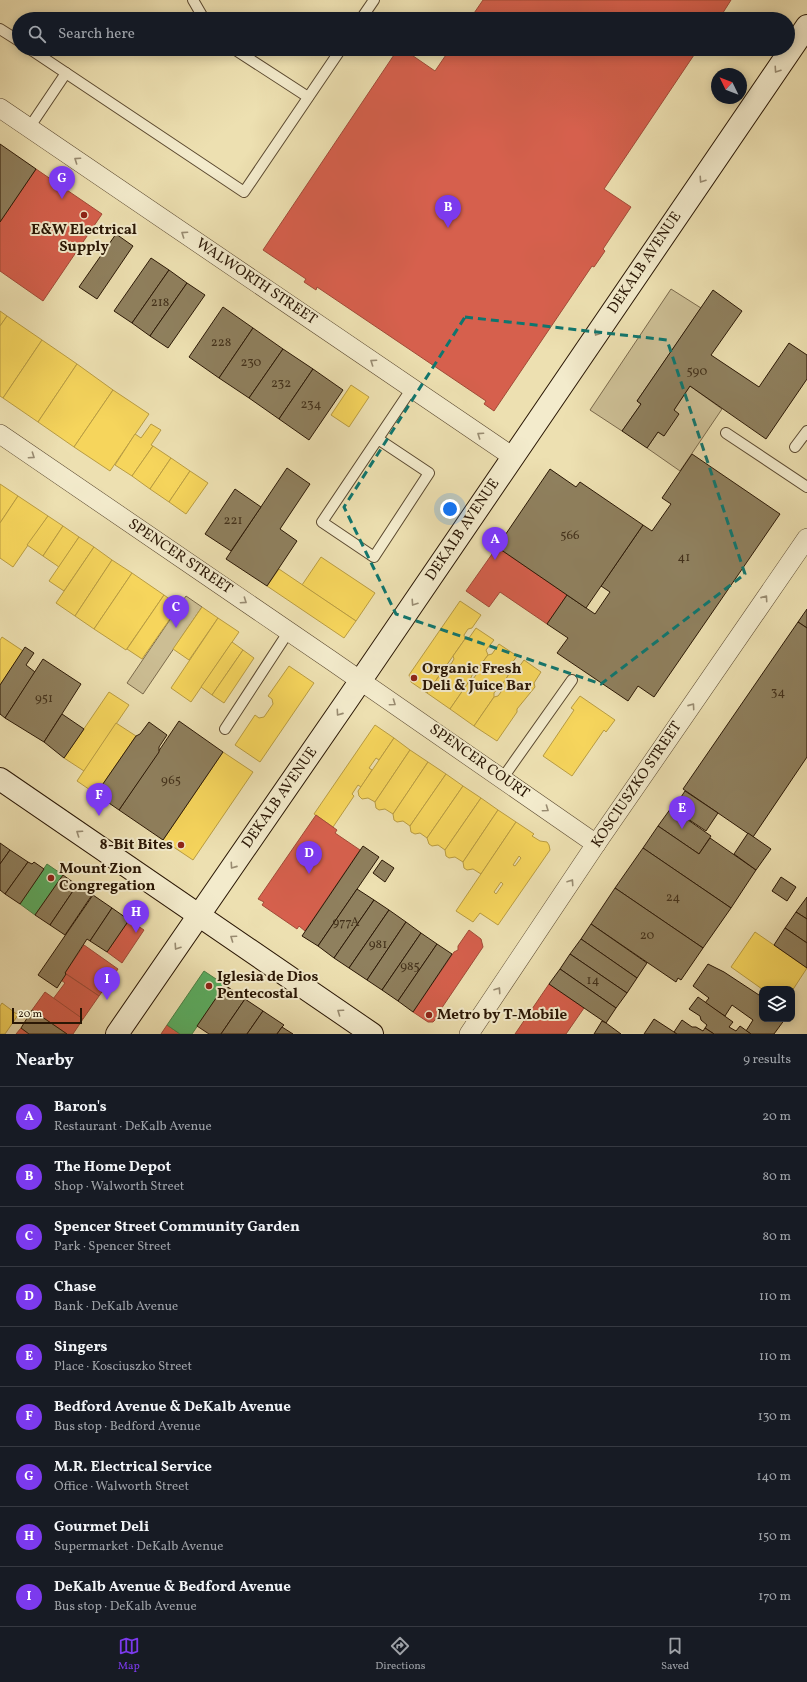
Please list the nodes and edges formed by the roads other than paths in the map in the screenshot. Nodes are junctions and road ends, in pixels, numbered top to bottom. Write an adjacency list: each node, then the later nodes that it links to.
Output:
1 (193, 0): 3 (lane)
2 (374, 0): 4 (lane)
3 (200, 12)
4 (366, 12)
5 (807, 26): 8 (main road, DEKALB AVENUE, one-way to 8)
6 (0, 29): 7 (lane)
7 (12, 37)
8 (795, 44)
9 (40, 56): 13 (lane)
10 (245, 56): 14 (lane)
11 (336, 56): 14 (lane)
12 (787, 56): 23 (main road, DEKALB AVENUE, one-way to 23)
13 (66, 73): 14 (lane); 16 (lane)
14 (308, 97)
15 (0, 108): 16 (street, WALWORTH STREET)
16 (29, 128): 17 (street, WALWORTH STREET, one-way to 16)
17 (412, 388): 21 (lane); 23 (street, WALWORTH STREET, one-way to 17)
18 (807, 431): 22 (lane)
19 (726, 433): 24 (lane)
20 (0, 434): 26 (street, SPENCER STREET, one-way to 26)
21 (378, 439): 21 (lane)
22 (795, 447)
23 (513, 457): 28 (main road, DEKALB AVENUE, one-way to 28)
24 (807, 487)
25 (807, 538): 32 (street, KOSCIUSZKO STREET, one-way to 25)
26 (289, 632): 28 (street, SPENCER STREET); 29 (lane)
27 (572, 680): 31 (lane)
28 (361, 681): 31 (street, SPENCER COURT, one-way to 31); 33 (main road, DEKALB AVENUE, one-way to 33)
29 (224, 729)
30 (0, 779): 33 (main road, one-way to 30)
31 (502, 779): 32 (street, SPENCER COURT, one-way to 32)
32 (596, 844): 36 (street, KOSCIUSZKO STREET, one-way to 32)
33 (199, 915): 34 (main road, DEKALB AVENUE, one-way to 34); 35 (main road, one-way to 33)
34 (117, 1034)
35 (372, 1034)
36 (469, 1034)

